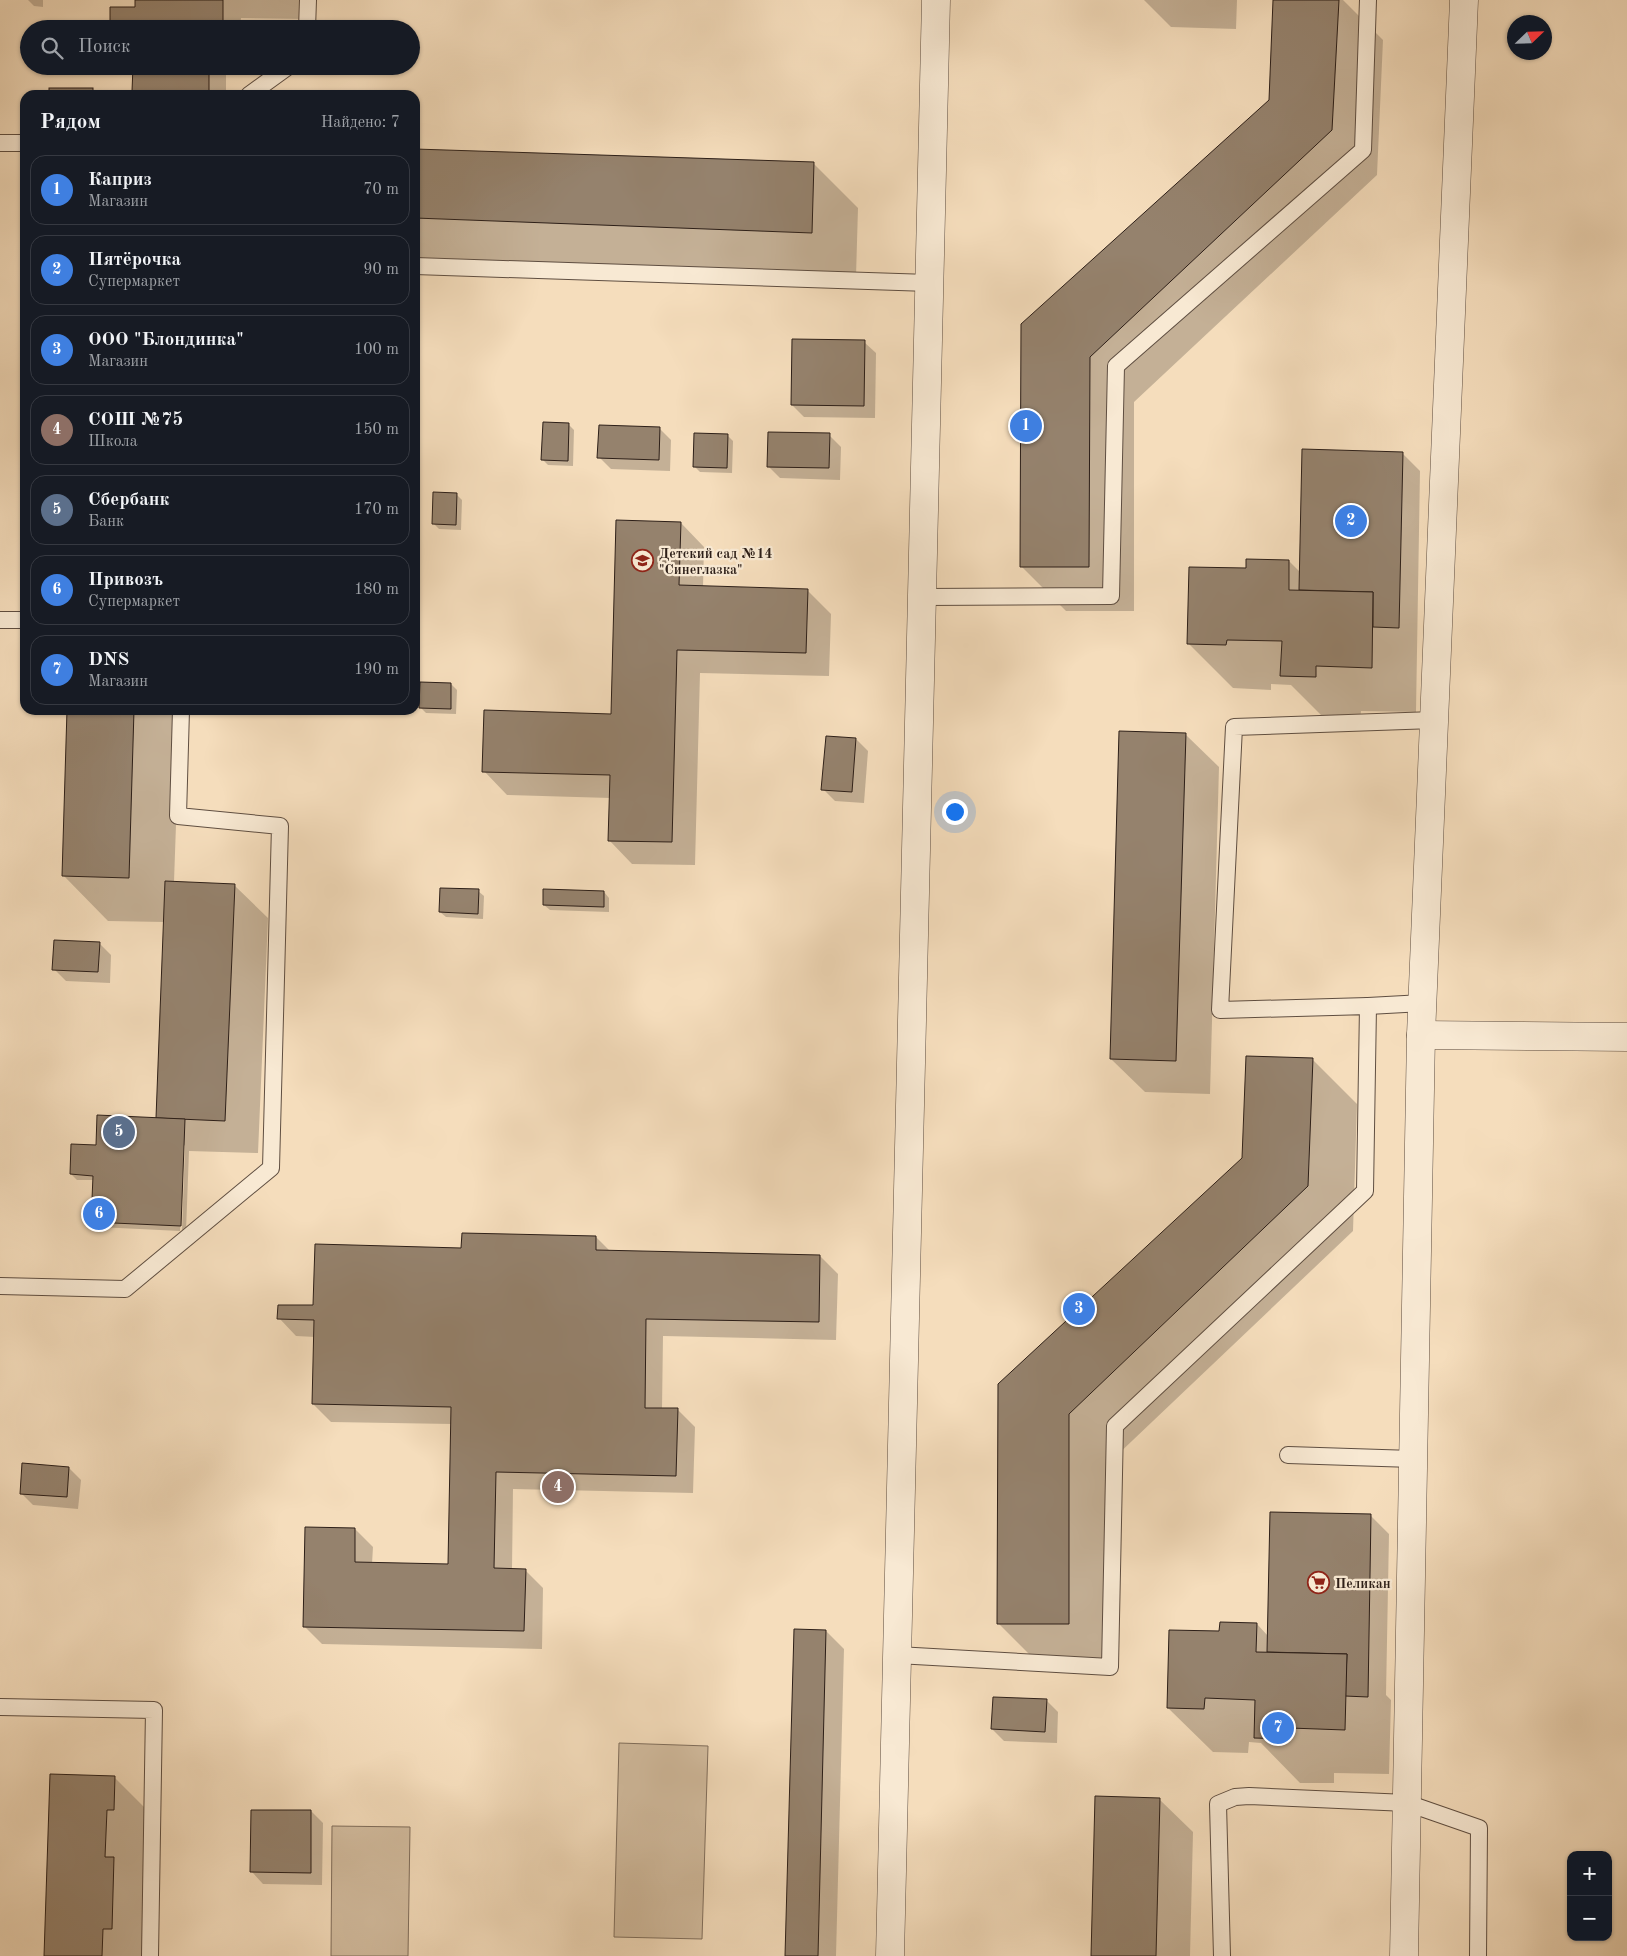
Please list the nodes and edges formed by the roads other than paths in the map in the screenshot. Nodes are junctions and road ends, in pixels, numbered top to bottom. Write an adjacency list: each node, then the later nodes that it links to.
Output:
1 (308, 0): 5 (lane)
2 (936, 0): 11 (street)
3 (1368, 0): 12 (lane)
4 (1464, 0): 16 (street)
5 (307, 20)
6 (277, 75): 7 (lane)
7 (256, 90)
8 (0, 143): 9 (lane)
9 (20, 143)
10 (420, 266): 11 (lane)
11 (929, 284): 12 (street)
12 (922, 597): 24 (street)
13 (0, 620): 14 (lane)
14 (20, 620)
15 (181, 715): 21 (lane)
16 (1434, 720): 17 (street); 18 (lane)
17 (1423, 1003): 18 (lane); 19 (street)
18 (1368, 1006): 24 (lane)
19 (1422, 1035): 20 (street); 23 (street)
20 (1627, 1037)
21 (0, 1286)
22 (1288, 1455): 23 (lane)
23 (1413, 1459): 26 (street)
24 (897, 1655): 28 (street)
25 (0, 1707): 27 (lane)
26 (1407, 1803): 29 (lane); 30 (street); 31 (lane)
27 (150, 1956)
28 (890, 1956)
29 (1222, 1956)
30 (1404, 1956)
31 (1478, 1956)

